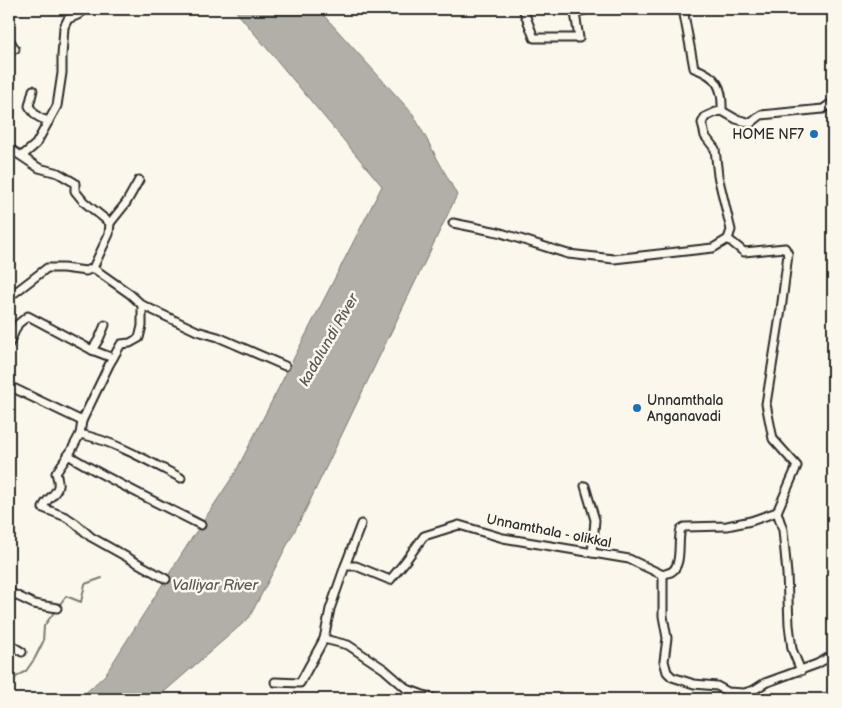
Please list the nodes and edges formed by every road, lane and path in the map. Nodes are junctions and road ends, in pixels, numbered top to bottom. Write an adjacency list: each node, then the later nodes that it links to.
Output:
1 (85, 9): 10 (street)
2 (523, 9): 3 (street)
3 (588, 9)
4 (683, 9): 9 (street)
5 (9, 38): 6 (street)
6 (15, 49)
7 (33, 90): 10 (street)
8 (833, 102): 9 (street)
9 (722, 111): 16 (street)
10 (49, 121): 12 (street)
11 (9, 148): 12 (street)
12 (22, 156): 14 (street)
13 (139, 180): 14 (street)
14 (110, 223): 17 (street)
15 (453, 223): 16 (street)
16 (728, 239): 31 (street)
17 (93, 268): 18 (street); 19 (street)
18 (9, 295)
19 (142, 305): 23 (street); 24 (street)
20 (105, 325): 22 (street)
21 (9, 344): 22 (street)
22 (92, 350): 23 (street)
23 (113, 358): 26 (street)
24 (285, 366)
25 (9, 386): 26 (street)
26 (82, 421): 27 (street)
27 (80, 434): 28 (street); 29 (street)
28 (68, 455): 33 (street); 37 (street)
29 (181, 478)
30 (585, 486): 34 (street)
31 (777, 512): 36 (street); 44 (street)
32 (360, 524): 35 (street)
33 (201, 525)
34 (592, 553): 35 (street, Unnamthala - olikkal); 36 (street, Unnamthala - olikkal)
35 (346, 566): 40 (street)
36 (663, 575): 44 (street)
37 (166, 579)
38 (9, 592): 39 (street)
39 (57, 608)
40 (324, 638): 45 (street); 46 (street)
41 (9, 644): 42 (street)
42 (22, 652)
43 (833, 654): 44 (street)
44 (801, 670)
45 (275, 682)
46 (434, 699)

